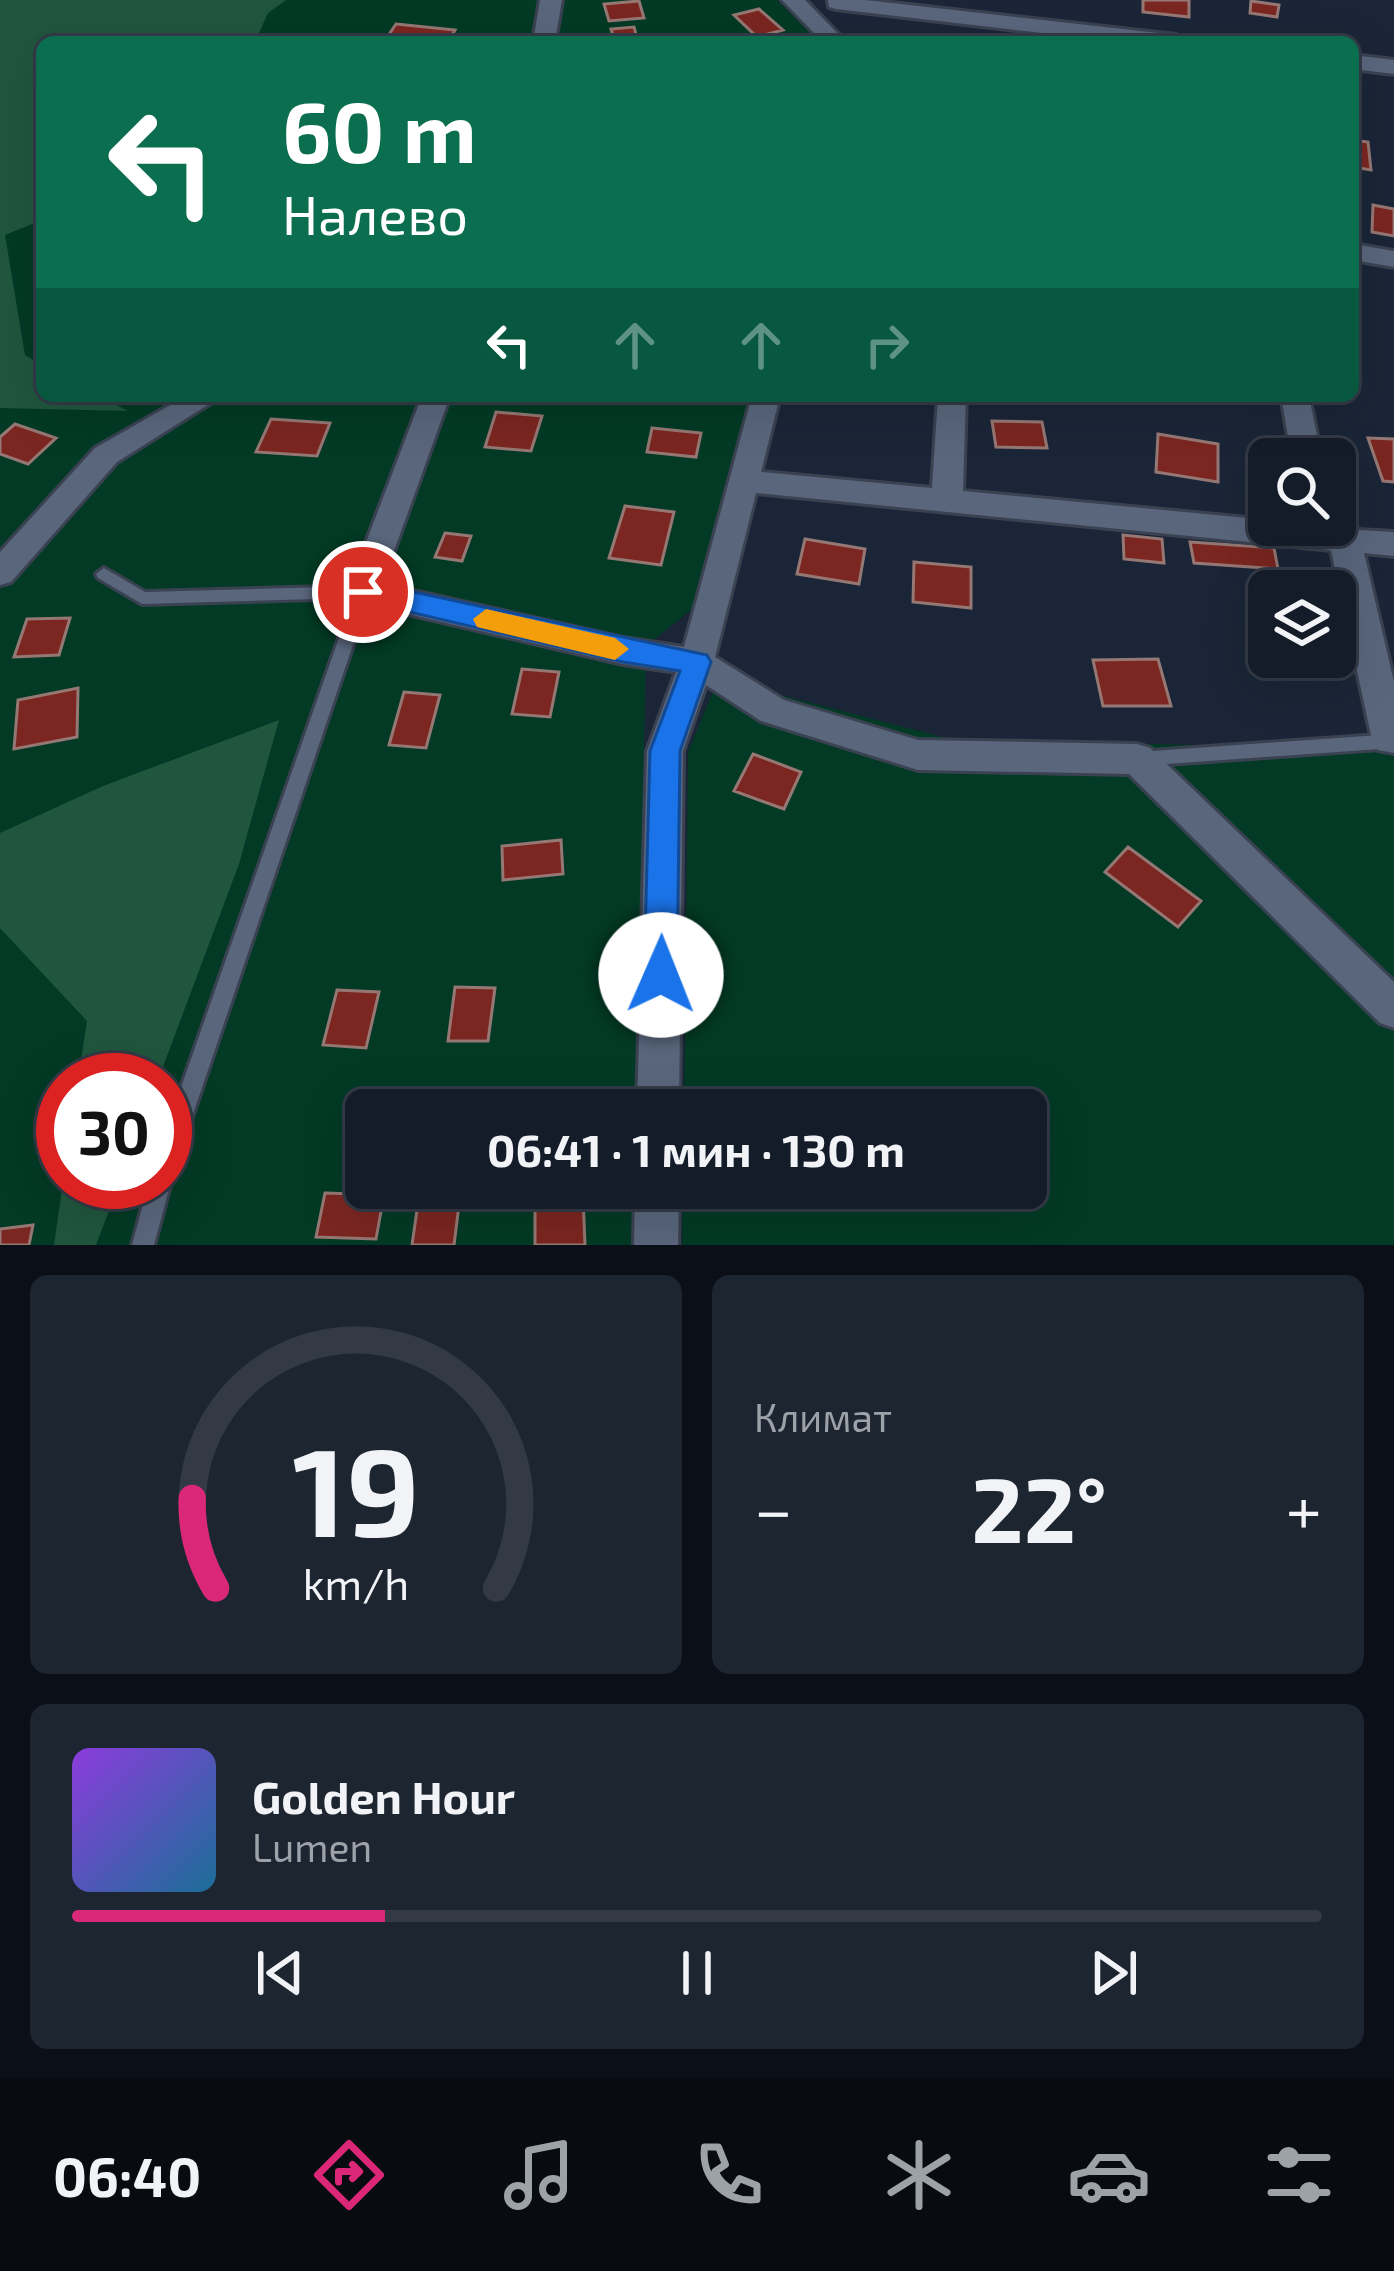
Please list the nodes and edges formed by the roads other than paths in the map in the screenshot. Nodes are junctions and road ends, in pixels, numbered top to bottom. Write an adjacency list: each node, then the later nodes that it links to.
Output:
1 (551, 0): 4 (street)
2 (794, 0): 5 (street)
3 (836, 3): 6 (street)
4 (545, 36)
5 (829, 36)
6 (1124, 36)
7 (1359, 63): 8 (street)
8 (1394, 67)
9 (1359, 253): 10 (street)
10 (1394, 259)
11 (198, 402): 23 (street)
12 (434, 402): 25 (street)
13 (764, 402): 17 (street)
14 (952, 402): 18 (street)
15 (1296, 402): 16 (street)
16 (1303, 438)
17 (744, 481): 18 (street); 26 (street)
18 (947, 501): 19 (street)
19 (1248, 527)
20 (1356, 538): 21 (street)
21 (1394, 544)
22 (1333, 546): 27 (street)
23 (0, 573)
24 (104, 574): 25 (lane)
25 (363, 592): 26 (street); 30 (lane)
26 (698, 662): 28 (street); 31 (street)
27 (1392, 741): 28 (lane)
28 (1137, 759): 29 (street)
29 (1394, 1009)
30 (192, 1086)
31 (658, 1089)
32 (153, 1209): 34 (lane)
33 (657, 1209): 35 (street)
34 (143, 1245)
35 (656, 1245)

